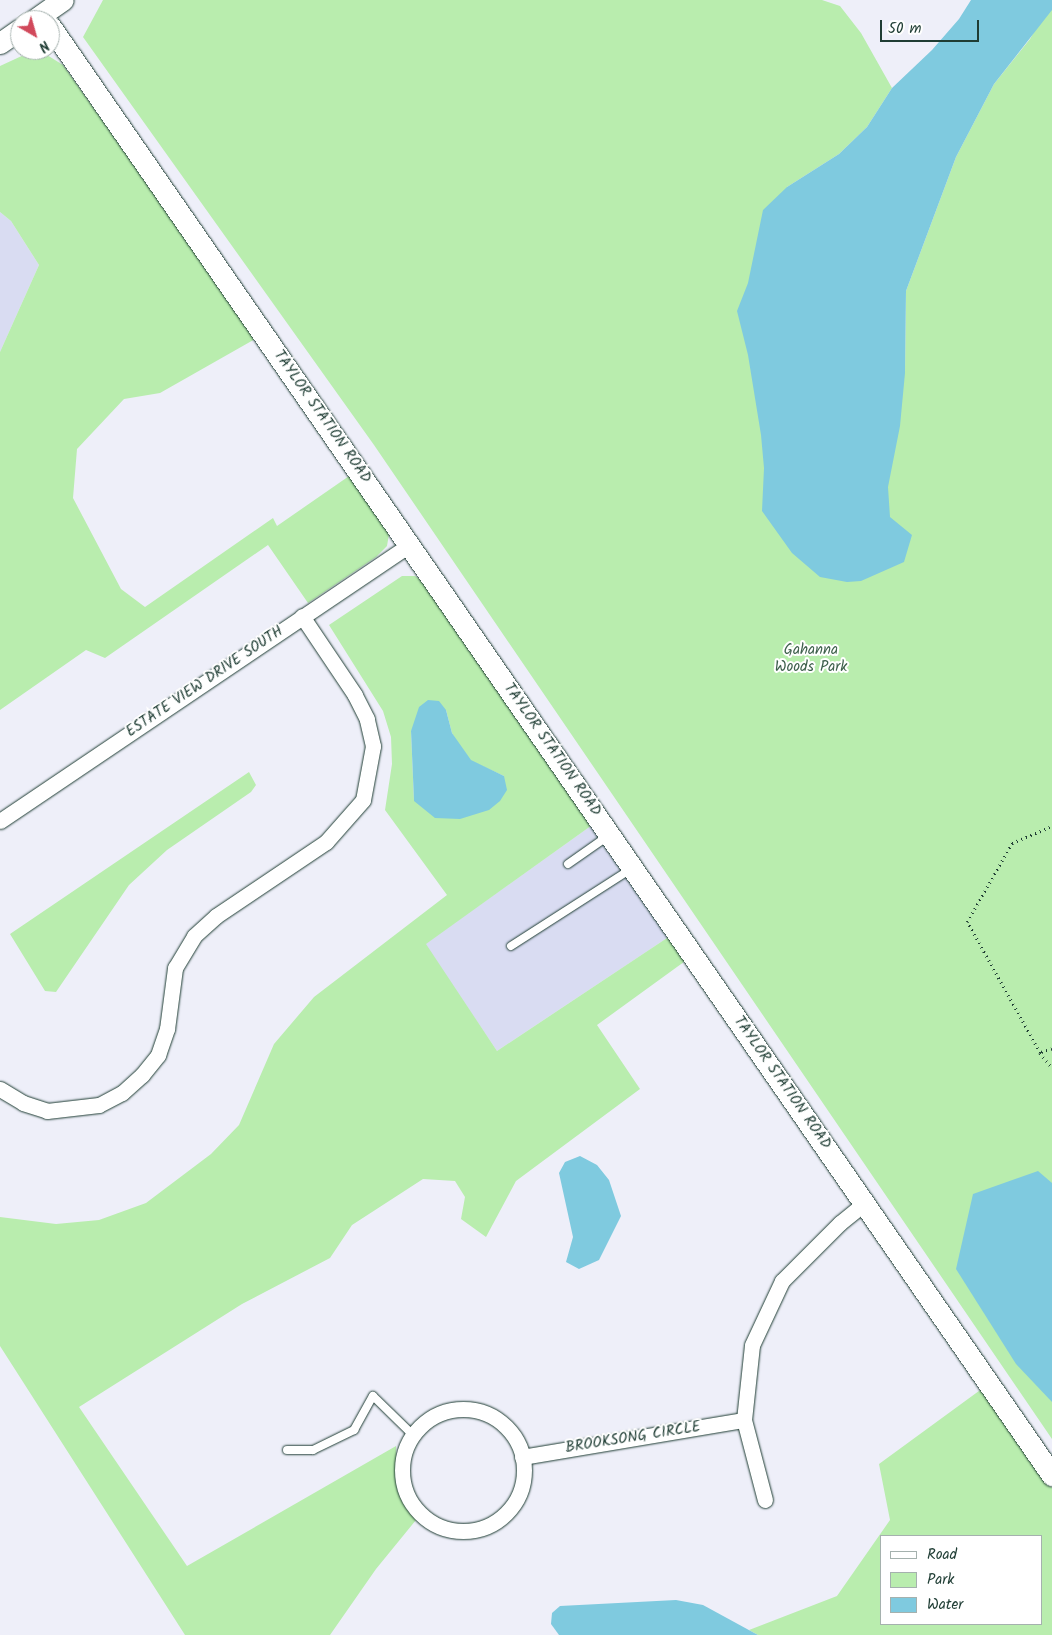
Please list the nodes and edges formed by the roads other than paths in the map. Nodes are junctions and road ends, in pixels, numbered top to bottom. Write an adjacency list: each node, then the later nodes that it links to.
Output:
1 (63, 0): 2 (main road)
2 (49, 10)
3 (60, 45): 4 (main road, TAYLOR STATION ROAD)
4 (410, 544): 5 (street, ESTATE VIEW DRIVE SOUTH); 7 (main road, TAYLOR STATION ROAD)
5 (302, 616): 6 (street, ESTATE VIEW DRIVE SOUTH); 11 (street)
6 (0, 821)
7 (610, 835): 8 (lane); 9 (main road, TAYLOR STATION ROAD)
8 (568, 864)
9 (632, 868): 10 (lane); 12 (main road, TAYLOR STATION ROAD)
10 (511, 946)
11 (0, 1089)
12 (865, 1203): 13 (street); 17 (main road, TAYLOR STATION ROAD)
13 (744, 1420): 16 (street, BROOKSONG CIRCLE); 18 (street)
14 (413, 1435): 15 (lane); 16 (street); 16 (street)
15 (287, 1450)
16 (522, 1457)
17 (1052, 1475)
18 (766, 1500)

